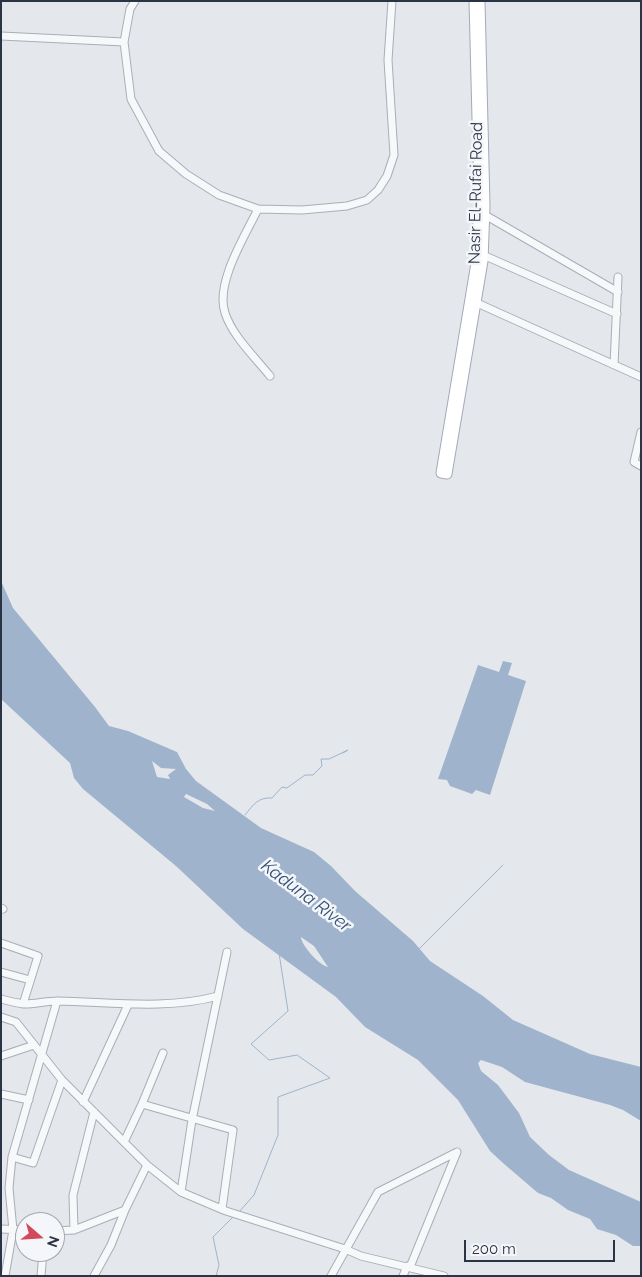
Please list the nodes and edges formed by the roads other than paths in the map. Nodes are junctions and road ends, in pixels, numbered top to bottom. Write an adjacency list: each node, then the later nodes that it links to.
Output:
1 (136, 1): 6 (street)
2 (392, 1): 8 (street)
3 (474, 1): 7 (main road, Nasir El-Rufai Road)
4 (480, 1): 7 (main road, Nasir El-Rufai Road)
5 (1, 36): 6 (street)
6 (124, 42): 8 (street)
7 (480, 132): 9 (main road, Nasir El-Rufai Road); 18 (main road, Nasir El-Rufai Road)
8 (258, 209): 16 (street)
9 (485, 215): 10 (main road, Nasir El-Rufai Road); 12 (street)
10 (483, 255): 13 (main road, Nasir El-Rufai Road); 14 (street)
11 (618, 277): 12 (street)
12 (618, 292): 14 (street)
13 (477, 303): 15 (street); 18 (main road, Nasir El-Rufai Road)
14 (617, 314): 15 (street)
15 (614, 365): 17 (street)
16 (270, 376)
17 (641, 377)
18 (460, 384): 21 (main road)
19 (641, 432): 20 (street)
20 (641, 466)
21 (441, 473)
22 (1, 942): 25 (street)
23 (227, 952): 26 (street)
24 (1, 972): 25 (street)
25 (30, 980): 29 (street)
26 (218, 996): 30 (street); 42 (street)
27 (1, 999): 29 (street)
28 (56, 1001): 29 (street); 30 (street); 35 (street)
29 (24, 1004)
30 (128, 1005): 39 (street)
31 (1, 1017): 32 (street)
32 (34, 1045): 34 (street); 35 (street)
33 (163, 1053): 40 (street)
34 (1, 1056)
35 (42, 1057): 36 (street); 38 (street)
36 (62, 1080): 39 (street); 44 (street)
37 (1, 1094): 38 (street)
38 (29, 1100): 44 (street)
39 (84, 1102): 41 (street)
40 (142, 1104): 42 (street); 43 (street)
41 (94, 1112): 43 (street); 52 (street)
42 (192, 1120): 46 (street); 48 (street)
43 (124, 1142): 45 (street)
44 (12, 1157): 50 (street)
45 (147, 1165): 46 (street); 47 (street)
46 (181, 1192): 48 (street)
47 (125, 1210): 52 (street); 58 (street)
48 (224, 1210): 53 (street)
49 (1, 1229): 50 (street)
50 (13, 1230): 56 (street)
51 (65, 1230): 52 (street)
52 (74, 1230)
53 (345, 1249): 55 (street); 55 (street); 59 (street)
54 (42, 1262): 57 (street)
55 (408, 1266): 60 (street); 61 (street)
56 (5, 1276)
57 (41, 1276)
58 (94, 1276)
59 (331, 1276)
60 (403, 1276)
61 (444, 1276)

